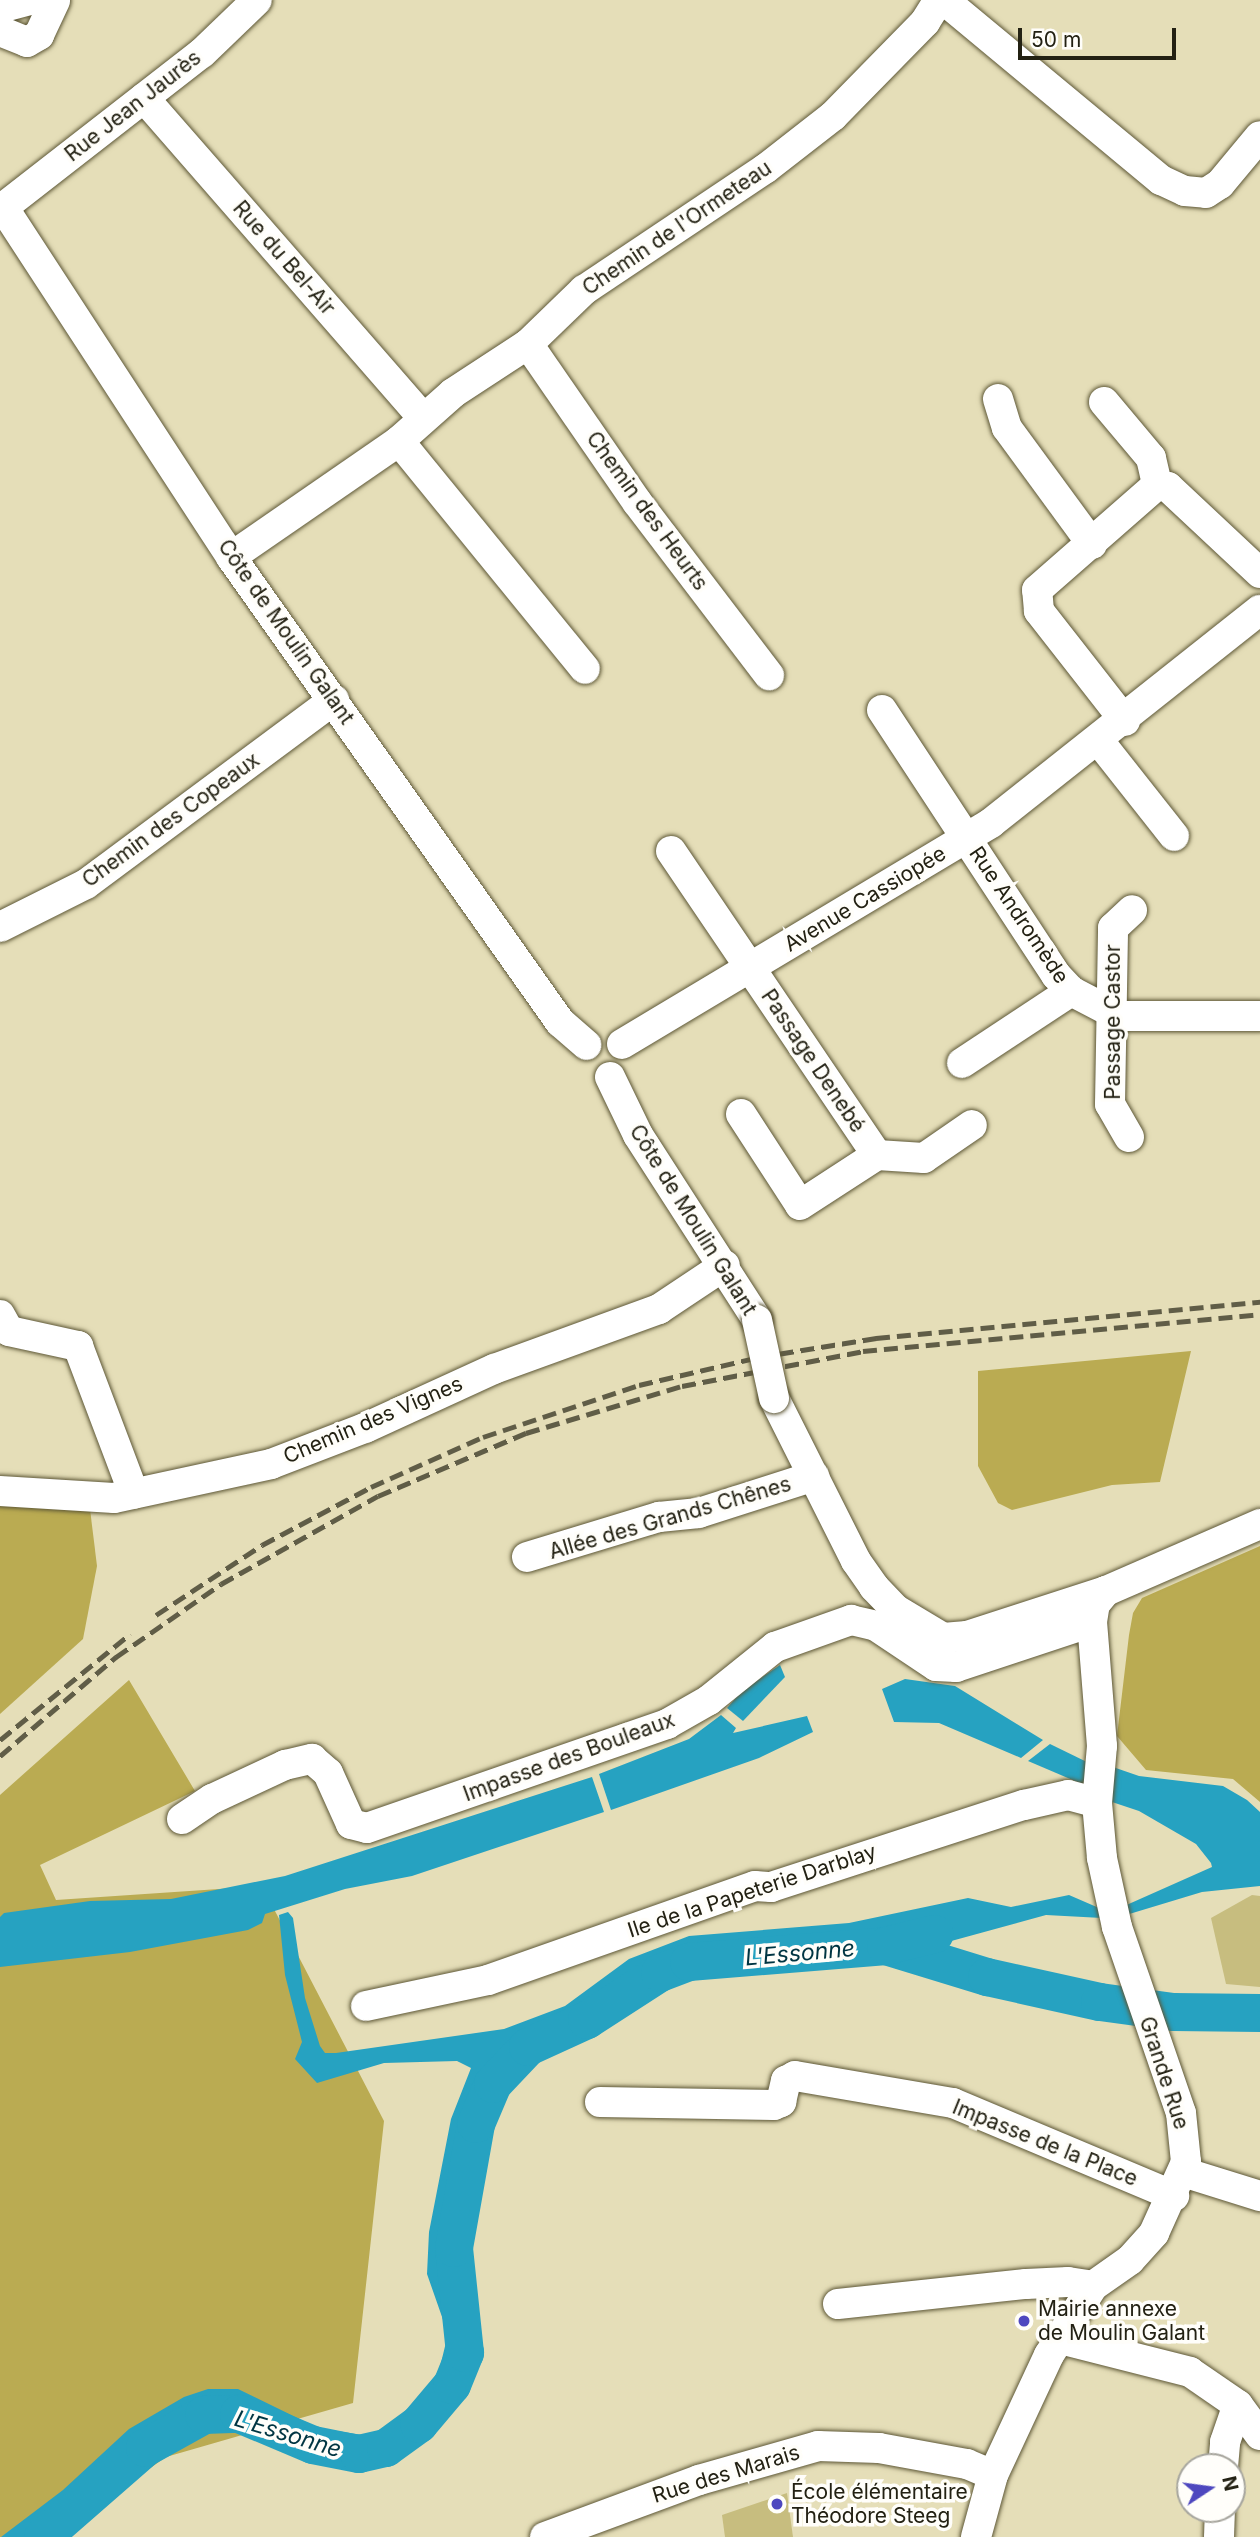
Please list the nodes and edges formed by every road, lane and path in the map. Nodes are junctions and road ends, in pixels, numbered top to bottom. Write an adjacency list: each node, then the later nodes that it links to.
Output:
1 (29, 0): 5 (street)
2 (55, 0): 6 (street)
3 (257, 0): 7 (street, Rue Jean Jaurès)
4 (942, 0): 8 (street); 10 (street, Chemin de l'Ormeteau)
5 (0, 8)
6 (0, 30)
7 (144, 98): 9 (street, Rue Jean Jaurès); 13 (street, Rue du Bel-Air)
8 (1260, 136)
9 (2, 208): 17 (street, Côte de Moulin Galant)
10 (528, 344): 13 (street, Chemin de l'Ormeteau); 21 (street, Chemin des Heurts)
11 (998, 399): 16 (street)
12 (1104, 402): 15 (street)
13 (423, 418): 14 (street, Chemin de l'Ormeteau)
14 (399, 441): 17 (street, Chemin de l'Ormeteau); 20 (street)
15 (1157, 485): 16 (street); 18 (street)
16 (1092, 544): 24 (street)
17 (231, 557): 22 (street, Côte de Moulin Galant)
18 (1260, 573)
19 (1260, 610): 24 (street, Avenue Cassiopée)
20 (584, 669)
21 (769, 675)
22 (334, 700): 30 (street, Chemin des Copeaux); 36 (street, Côte de Moulin Galant)
23 (882, 710): 27 (street, Rue Andromède)
24 (1125, 720): 25 (street, Avenue Cassiopée)
25 (1099, 741): 26 (street); 27 (street, Avenue Cassiopée)
26 (1174, 836)
27 (967, 838): 31 (street, Avenue Cassiopée); 32 (street, Rue Andromède)
28 (671, 851): 31 (street, Passage Denebé)
29 (1132, 910): 33 (street, Passage Castor)
30 (0, 927)
31 (750, 968): 35 (street, Avenue Cassiopée); 42 (street, Passage Denebé)
32 (1071, 991): 33 (street, Rue Andromède); 37 (street)
33 (1112, 1014): 34 (street, Rue Andromède); 41 (street, Passage Castor)
34 (1260, 1016)
35 (622, 1044): 36 (street); 38 (street)
36 (586, 1045): 38 (street, Côte de Moulin Galant)
37 (962, 1063)
38 (610, 1077): 43 (street, Côte de Moulin Galant)
39 (741, 1114): 42 (street, Passage Denebé)
40 (971, 1125): 42 (street, Passage Denebé)
41 (1129, 1137)
42 (877, 1155)
43 (725, 1265): 45 (street, Côte de Moulin Galant, bridge); 47 (street, Chemin des Vignes)
44 (0, 1315): 47 (street)
45 (814, 1476): 49 (street, Allée des Grands Chênes); 50 (street, Côte de Moulin Galant)
46 (0, 1492): 47 (street, Chemin des Vignes)
47 (134, 1494)
48 (1260, 1524): 50 (street)
49 (527, 1557)
50 (1105, 1591): 51 (street)
51 (1092, 1622): 52 (street, Grande Rue); 53 (street, Impasse des Bouleaux)
52 (1097, 1803): 54 (street, Ile de la Papeterie Darblay); 56 (street, Grande Rue)
53 (182, 1819)
54 (366, 2006)
55 (600, 2102): 56 (street, Impasse de la Place)
56 (1179, 2184): 57 (street); 58 (street)
57 (1260, 2196)
58 (1093, 2286): 59 (street); 60 (street)
59 (838, 2304)
60 (1060, 2339): 61 (street); 64 (street)
61 (1238, 2405): 62 (street); 63 (street)
62 (1260, 2435)
63 (1224, 2453)
64 (993, 2475): 65 (street, Rue des Marais); 66 (street)
65 (546, 2537)
66 (976, 2537)

